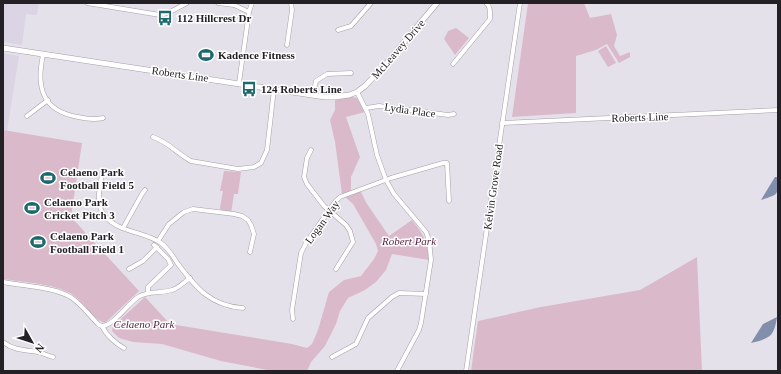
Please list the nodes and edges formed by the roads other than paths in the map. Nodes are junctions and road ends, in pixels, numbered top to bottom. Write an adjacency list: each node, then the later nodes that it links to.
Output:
1 (87, 3): 2 (street)
2 (187, 3)
3 (218, 3): 10 (street)
4 (252, 3): 10 (street)
5 (291, 3): 12 (street)
6 (371, 3): 11 (street)
7 (437, 3): 19 (main road, McLeavey Drive)
8 (486, 3): 15 (street)
9 (520, 3): 27 (street, Kelvin Grove Road)
10 (249, 12): 17 (street)
11 (338, 30)
12 (287, 45)
13 (3, 48): 14 (main road, Roberts Line)
14 (44, 54): 17 (main road, Roberts Line); 21 (street)
15 (453, 64)
16 (351, 73): 20 (street)
17 (239, 83): 18 (main road, Roberts Line)
18 (274, 89): 20 (main road, Roberts Line); 28 (street)
19 (357, 92): 20 (main road, Roberts Line); 22 (street)
20 (313, 95)
21 (48, 100): 25 (street); 26 (street)
22 (366, 108): 24 (street, Lydia Place); 31 (street)
23 (778, 110): 27 (street, Roberts Line)
24 (454, 114)
25 (27, 116)
26 (103, 118)
27 (502, 123): 52 (street, Kelvin Grove Road)
28 (153, 137)
29 (311, 150): 34 (street)
30 (103, 171): 35 (street)
31 (386, 180): 33 (street, Logan Way); 34 (street, Logan Way); 43 (street)
32 (145, 190): 35 (street)
33 (449, 202)
34 (328, 210): 39 (street); 45 (street, Logan Way)
35 (122, 228): 36 (street)
36 (158, 241): 37 (street); 40 (street)
37 (250, 252)
38 (129, 269): 42 (street)
39 (336, 269)
40 (190, 278): 42 (street); 44 (street)
41 (3, 282): 46 (street)
42 (148, 293): 46 (street)
43 (426, 294): 50 (street); 51 (street)
44 (243, 308)
45 (293, 319)
46 (102, 326): 48 (street)
47 (3, 342): 49 (street)
48 (124, 348)
49 (53, 357)
50 (332, 357)
51 (397, 371)
52 (466, 371)

